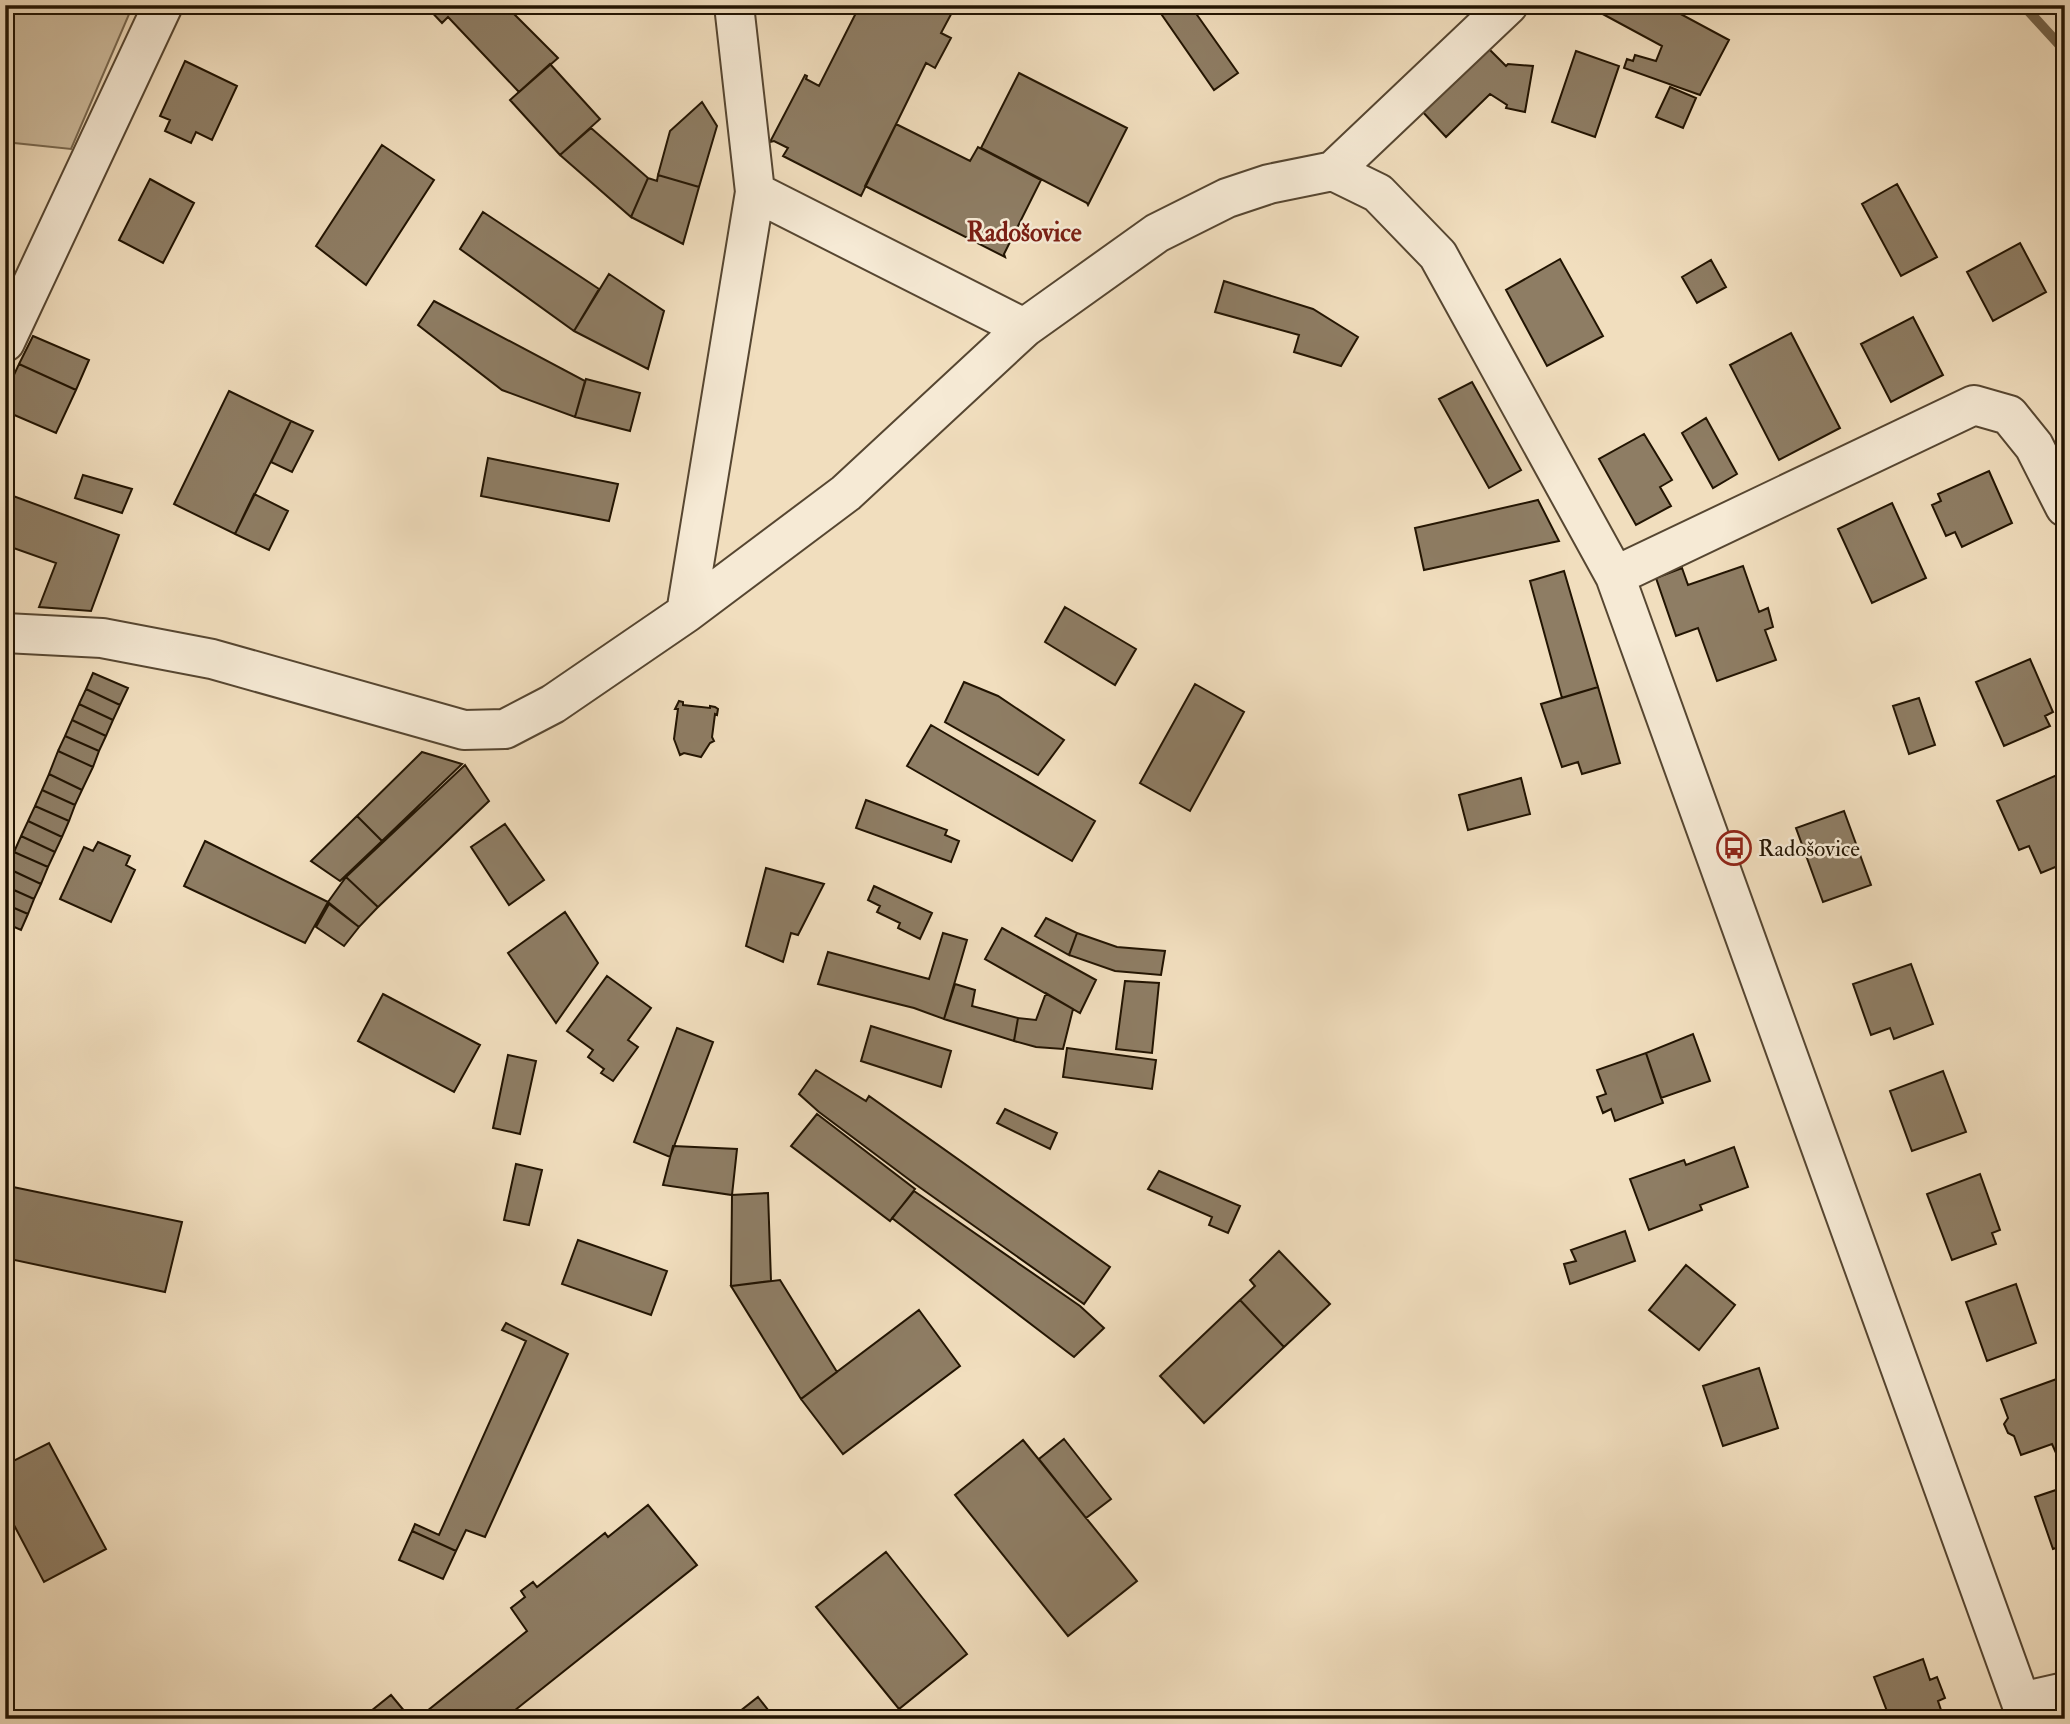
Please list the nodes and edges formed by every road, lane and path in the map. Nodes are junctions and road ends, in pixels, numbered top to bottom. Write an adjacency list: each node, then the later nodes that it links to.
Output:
1 (163, 5): 7 (street)
2 (734, 5): 5 (street)
3 (1507, 5): 4 (street)
4 (1333, 171): 6 (street); 9 (street)
5 (755, 192): 6 (street); 10 (street)
6 (1024, 328): 10 (street)
7 (5, 342)
8 (2065, 507): 9 (street)
9 (1615, 576): 13 (street)
10 (686, 613): 11 (street)
11 (5, 633)
12 (2065, 1692): 13 (street)
13 (2024, 1710)

